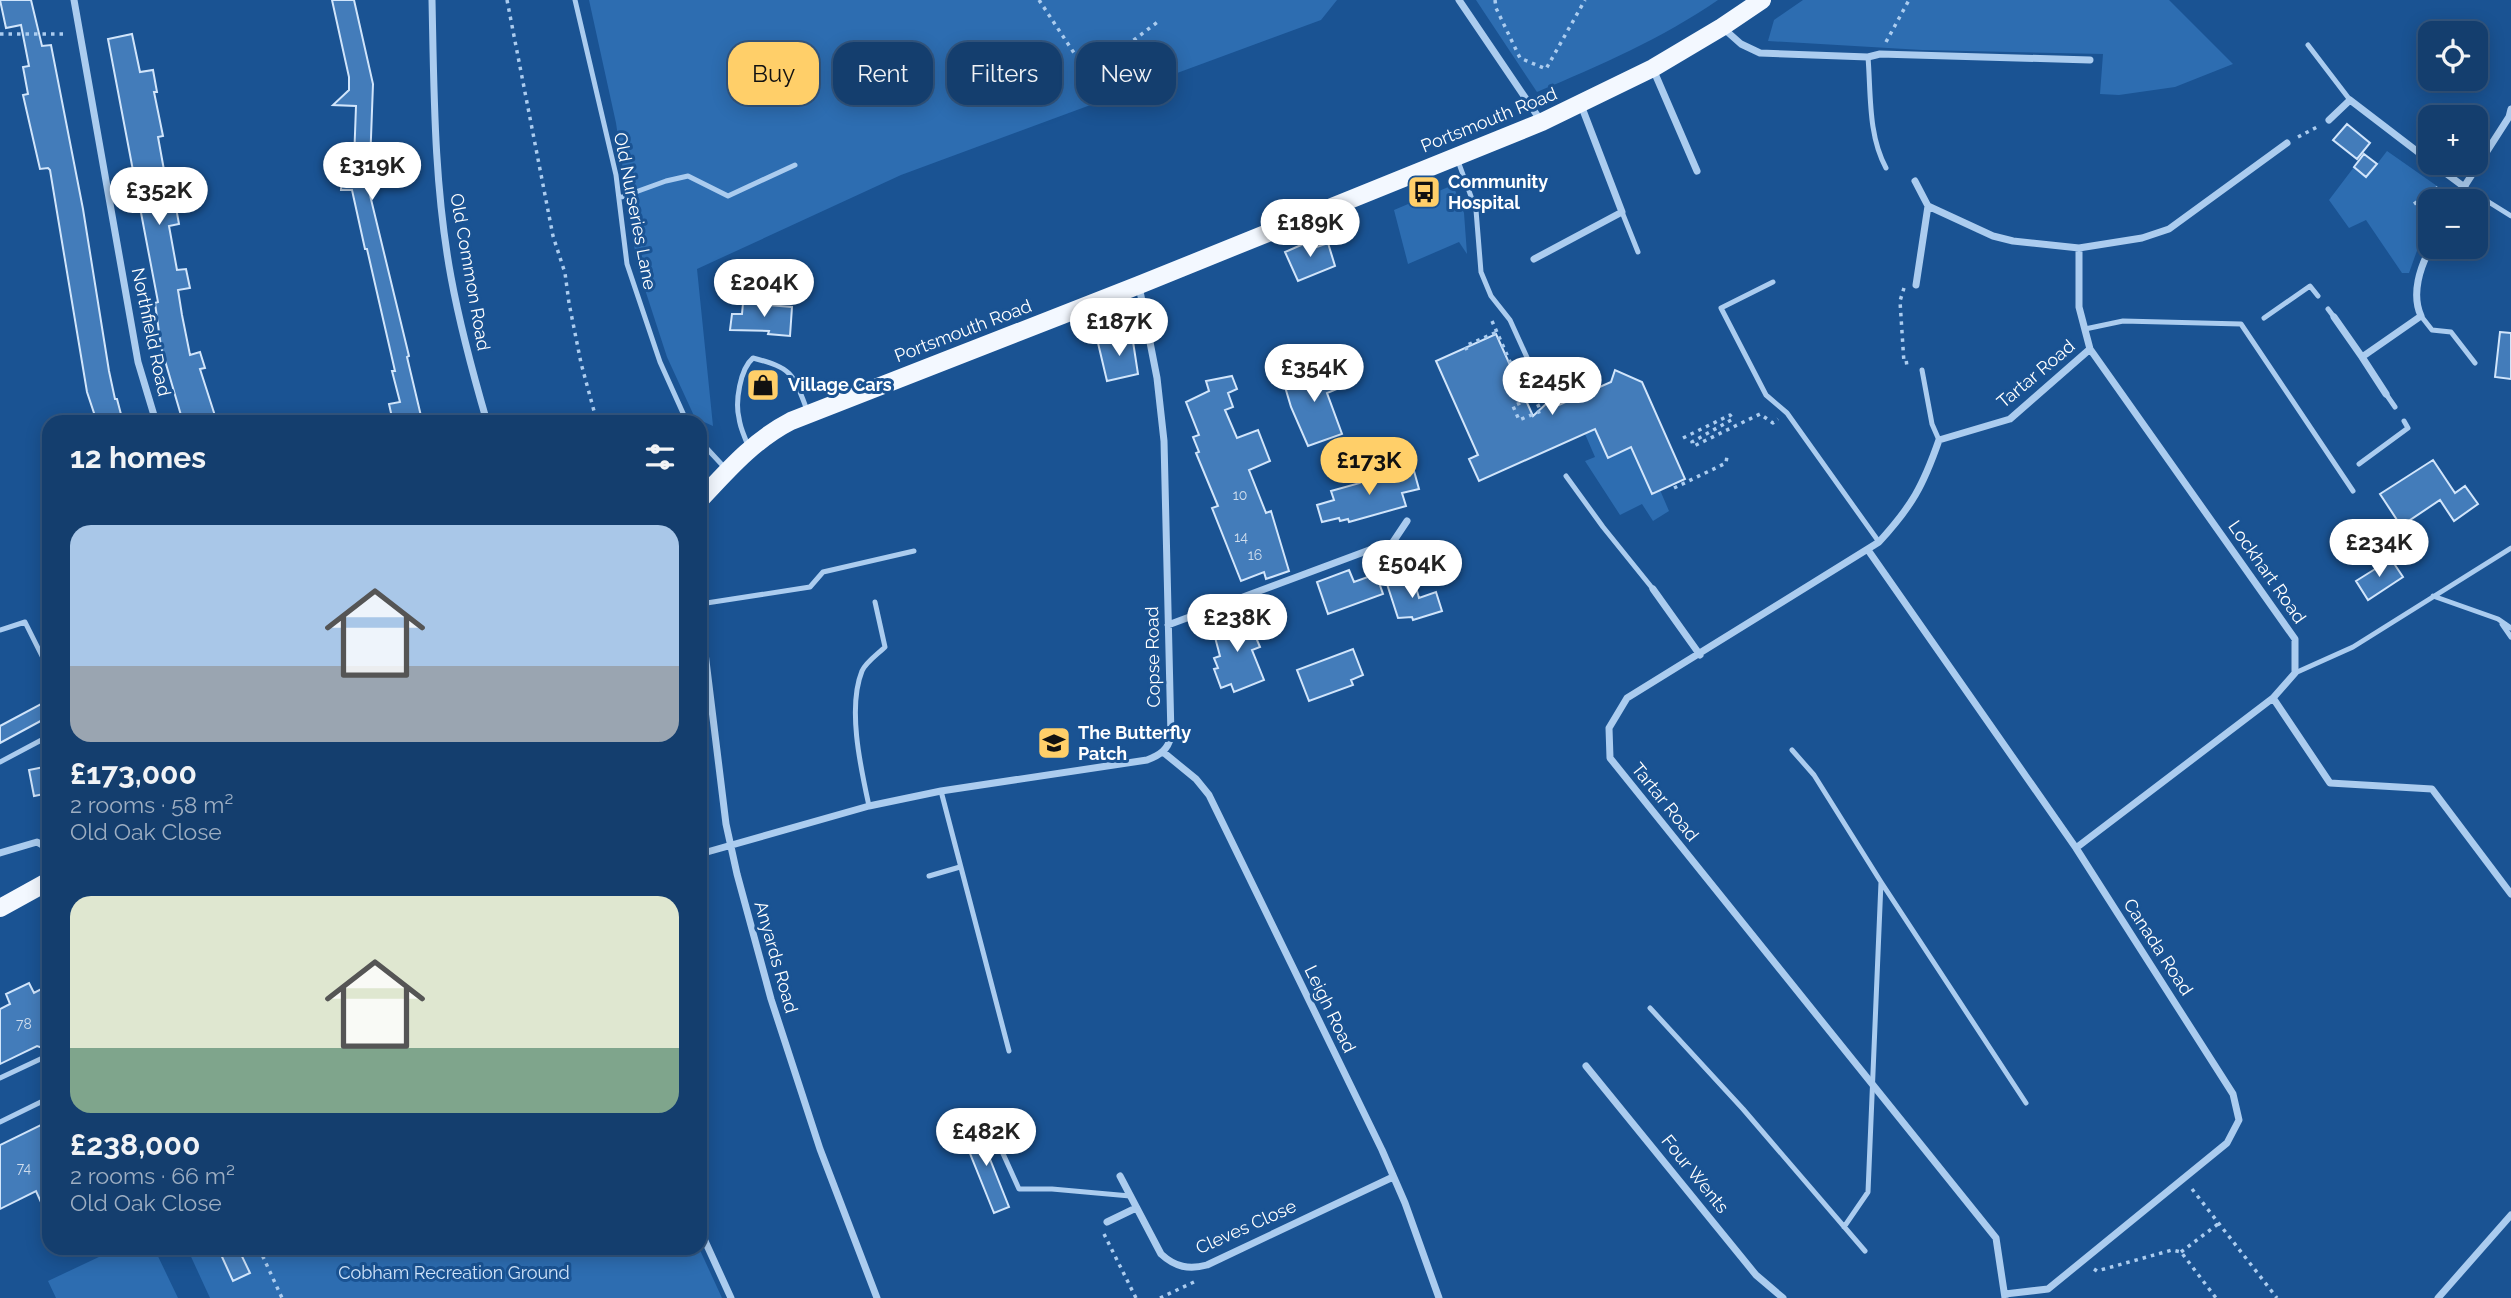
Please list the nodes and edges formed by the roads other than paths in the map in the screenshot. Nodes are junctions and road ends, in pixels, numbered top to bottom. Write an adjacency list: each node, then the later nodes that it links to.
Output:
1 (74, 0): 51 (street, Northfield Road)
2 (432, 0): 52 (street, Old Common Road)
3 (575, 0): 26 (lane, Old Nurseries Lane)
4 (1459, 0): 15 (street)
5 (1762, 0): 6 (main road, Portsmouth Road)
6 (1722, 27): 8 (street); 10 (main road, Portsmouth Road)
7 (2308, 45): 11 (lane)
8 (1868, 57): 9 (street); 20 (lane)
9 (2090, 60)
10 (1653, 68): 12 (main road, Portsmouth Road); 21 (street)
11 (2350, 100): 14 (street); 17 (street)
12 (1581, 105): 15 (main road, Portsmouth Road); 28 (street)
13 (2511, 109): 24 (street)
14 (2329, 120)
15 (1542, 122): 18 (main road, Portsmouth Road)
16 (2287, 143): 30 (street)
17 (2418, 152)
18 (1456, 156): 35 (main road, Portsmouth Road); 47 (lane)
19 (795, 166): 26 (lane)
20 (1886, 168)
21 (1697, 171)
22 (2447, 175): 24 (street)
23 (1914, 181): 27 (street)
24 (2463, 186): 25 (street); 29 (lane)
25 (2461, 189)
26 (619, 198): 53 (lane, Old Nurseries Lane)
27 (1928, 206): 30 (street); 36 (street)
28 (1622, 212): 31 (lane); 32 (street)
29 (2511, 216)
30 (2079, 248): 42 (street, Lockhart Road)
31 (1638, 252)
32 (1534, 259)
33 (2426, 259): 39 (street)
34 (1773, 282): 64 (lane)
35 (1139, 285): 50 (main road, Portsmouth Road); 75 (street, Copse Road)
36 (1916, 285)
37 (2318, 296): 41 (lane)
38 (2328, 309): 40 (lane)
39 (2421, 316): 44 (street); 45 (lane)
40 (2334, 317): 44 (street)
41 (2264, 318)
42 (2084, 329): 43 (street, Lockhart Road); 61 (lane)
43 (2090, 349): 55 (street, Tartar Road); 81 (street, Lockhart Road)
44 (2362, 357): 48 (street)
45 (2475, 363)
46 (1922, 370): 55 (lane)
47 (1556, 375)
48 (2386, 394): 49 (lane)
49 (2395, 407)
50 (809, 414): 57 (main road, Portsmouth Road); 57 (lane)
51 (154, 415)
52 (485, 415)
53 (684, 415)
54 (2404, 421): 58 (lane)
55 (1939, 440): 64 (street, Tartar Road)
56 (707, 449): 59 (lane)
57 (749, 449): 59 (main road, Portsmouth Road)
58 (2358, 464)
59 (727, 470): 62 (main road, Portsmouth Road)
60 (1566, 476): 70 (lane)
61 (2353, 491)
62 (707, 492)
63 (1407, 521): 65 (street)
64 (1879, 542): 67 (street, Tartar Road)
65 (1391, 545): 69 (street); 75 (street)
66 (2511, 548): 71 (lane)
67 (1868, 550): 79 (street, Tartar Road); 94 (street, Canada Road)
68 (914, 551): 73 (lane)
69 (1416, 566)
70 (1653, 589): 79 (street)
71 (2433, 596): 74 (lane); 81 (lane)
72 (875, 602): 91 (lane)
73 (707, 603)
74 (2498, 619): 76 (lane); 78 (lane)
75 (1168, 625): 88 (street, Copse Road)
76 (2511, 628)
77 (0, 631): 80 (lane)
78 (2511, 637)
79 (1700, 655): 108 (street, Tartar Road)
80 (42, 656)
81 (2295, 673): 83 (street)
82 (707, 679): 84 (street, Anyards Road)
83 (2273, 698): 94 (street); 101 (street)
84 (710, 708): 85 (lane); 93 (street, Anyards Road)
85 (707, 709)
86 (42, 740): 89 (lane)
87 (1792, 750): 99 (lane)
88 (1163, 752): 90 (street); 114 (street, Leigh Road)
89 (0, 762)
90 (941, 791): 91 (street); 97 (lane)
91 (869, 806): 93 (street)
92 (42, 843): 96 (street)
93 (730, 844): 95 (street); 124 (street, Anyards Road)
94 (2076, 848): 122 (street, Canada Road)
95 (707, 852)
96 (0, 853)
97 (960, 867): 98 (lane); 104 (lane)
98 (929, 876)
99 (1881, 882): 108 (lane); 110 (lane)
100 (42, 885): 102 (main road)
101 (2511, 894)
102 (0, 908)
103 (1650, 1008): 119 (lane)
104 (1009, 1051)
105 (42, 1058): 107 (lane)
106 (1586, 1066): 126 (street, Four Wents)
107 (0, 1078)
108 (1872, 1086): 119 (lane); 122 (street, Tartar Road)
109 (42, 1101): 111 (lane)
110 (2026, 1103)
111 (0, 1122)
112 (991, 1127): 115 (lane)
113 (1120, 1176): 115 (street, Cleves Close)
114 (1393, 1177): 116 (street, Cleves Close); 125 (street, Leigh Road)
115 (1130, 1196): 116 (street, Cleves Close)
116 (1136, 1208): 118 (street)
117 (2511, 1215): 127 (street)
118 (1104, 1224)
119 (1844, 1227): 121 (lane)
120 (707, 1245): 123 (street)
121 (1865, 1251)
122 (2005, 1296)
123 (731, 1298)
124 (877, 1298)
125 (1439, 1298)
126 (1783, 1298)
127 (2438, 1298)

